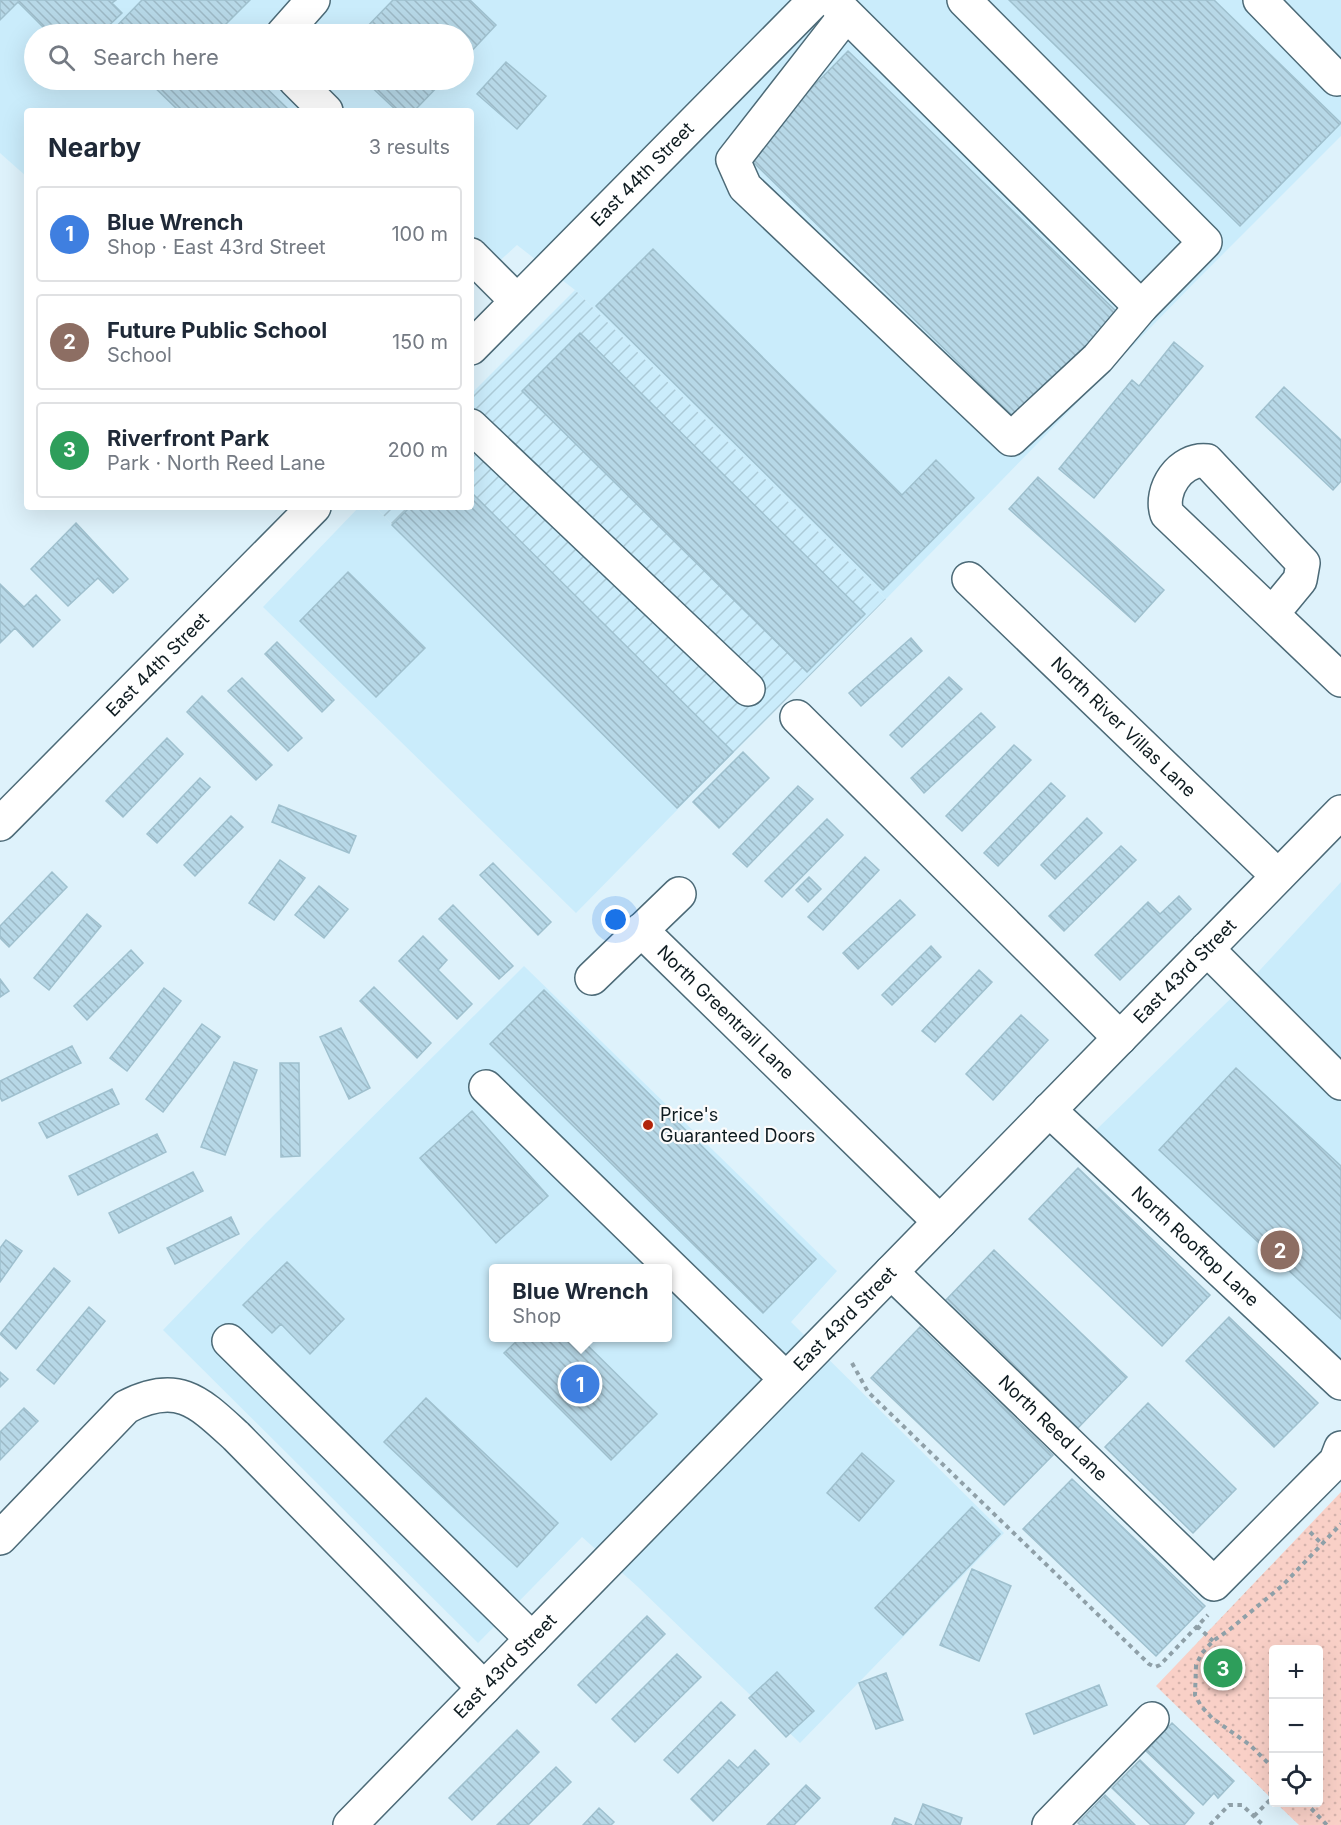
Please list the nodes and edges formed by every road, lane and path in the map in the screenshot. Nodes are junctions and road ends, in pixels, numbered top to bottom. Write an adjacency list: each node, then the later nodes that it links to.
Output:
1 (313, 0): 6 (street)
2 (815, 0): 11 (street, East 44th Street)
3 (964, 0): 12 (street)
4 (1260, 0): 7 (street)
5 (839, 8): 12 (street); 12 (street)
6 (292, 24)
7 (1337, 79)
8 (305, 90): 9 (street)
9 (323, 108)
10 (474, 258): 11 (street)
11 (517, 301): 13 (street, East 44th Street)
12 (1141, 307)
13 (474, 345)
14 (474, 429): 19 (street)
15 (311, 510): 22 (street, East 44th Street)
16 (969, 579): 23 (street, North River Villas Lane)
17 (1272, 614): 17 (street); 18 (street)
18 (1341, 680)
19 (748, 689)
20 (797, 717): 28 (street)
21 (1341, 812): 23 (street, East 43rd Street)
22 (0, 825)
23 (1278, 876): 26 (street, East 43rd Street)
24 (679, 894): 25 (street, North Greentrail Lane)
25 (641, 930): 27 (street, North Greentrail Lane); 32 (street, North Greentrail Lane)
26 (1207, 949): 28 (street, East 43rd Street); 29 (street)
27 (592, 978)
28 (1120, 1038): 31 (street, East 43rd Street)
29 (1341, 1083)
30 (486, 1087): 33 (street)
31 (1049, 1110): 32 (street, East 43rd Street); 39 (street, North Rooftop Lane)
32 (940, 1222): 35 (street, East 43rd Street)
33 (668, 1264)
34 (672, 1268): 38 (street)
35 (891, 1272): 38 (street, East 43rd Street); 43 (street, North Reed Lane)
36 (229, 1341): 45 (street)
37 (852, 1363): 44 (path)
38 (786, 1379): 45 (street, East 43rd Street)
39 (1341, 1383)
40 (1341, 1448): 43 (street)
41 (1341, 1524): 46 (path)
42 (0, 1538): 47 (street)
43 (1214, 1584): 44 (path)
44 (1197, 1626): 46 (path)
45 (532, 1639): 47 (street, East 43rd Street)
46 (1213, 1641): 49 (path)
47 (484, 1688): 53 (street, East 43rd Street)
48 (1152, 1719): 54 (street)
49 (1269, 1764)
50 (1269, 1801): 52 (path)
51 (1309, 1807): 57 (path)
52 (1254, 1816): 55 (path); 56 (path)
53 (350, 1825)
54 (1049, 1825)
55 (1210, 1825)
56 (1263, 1825)
57 (1327, 1825)

